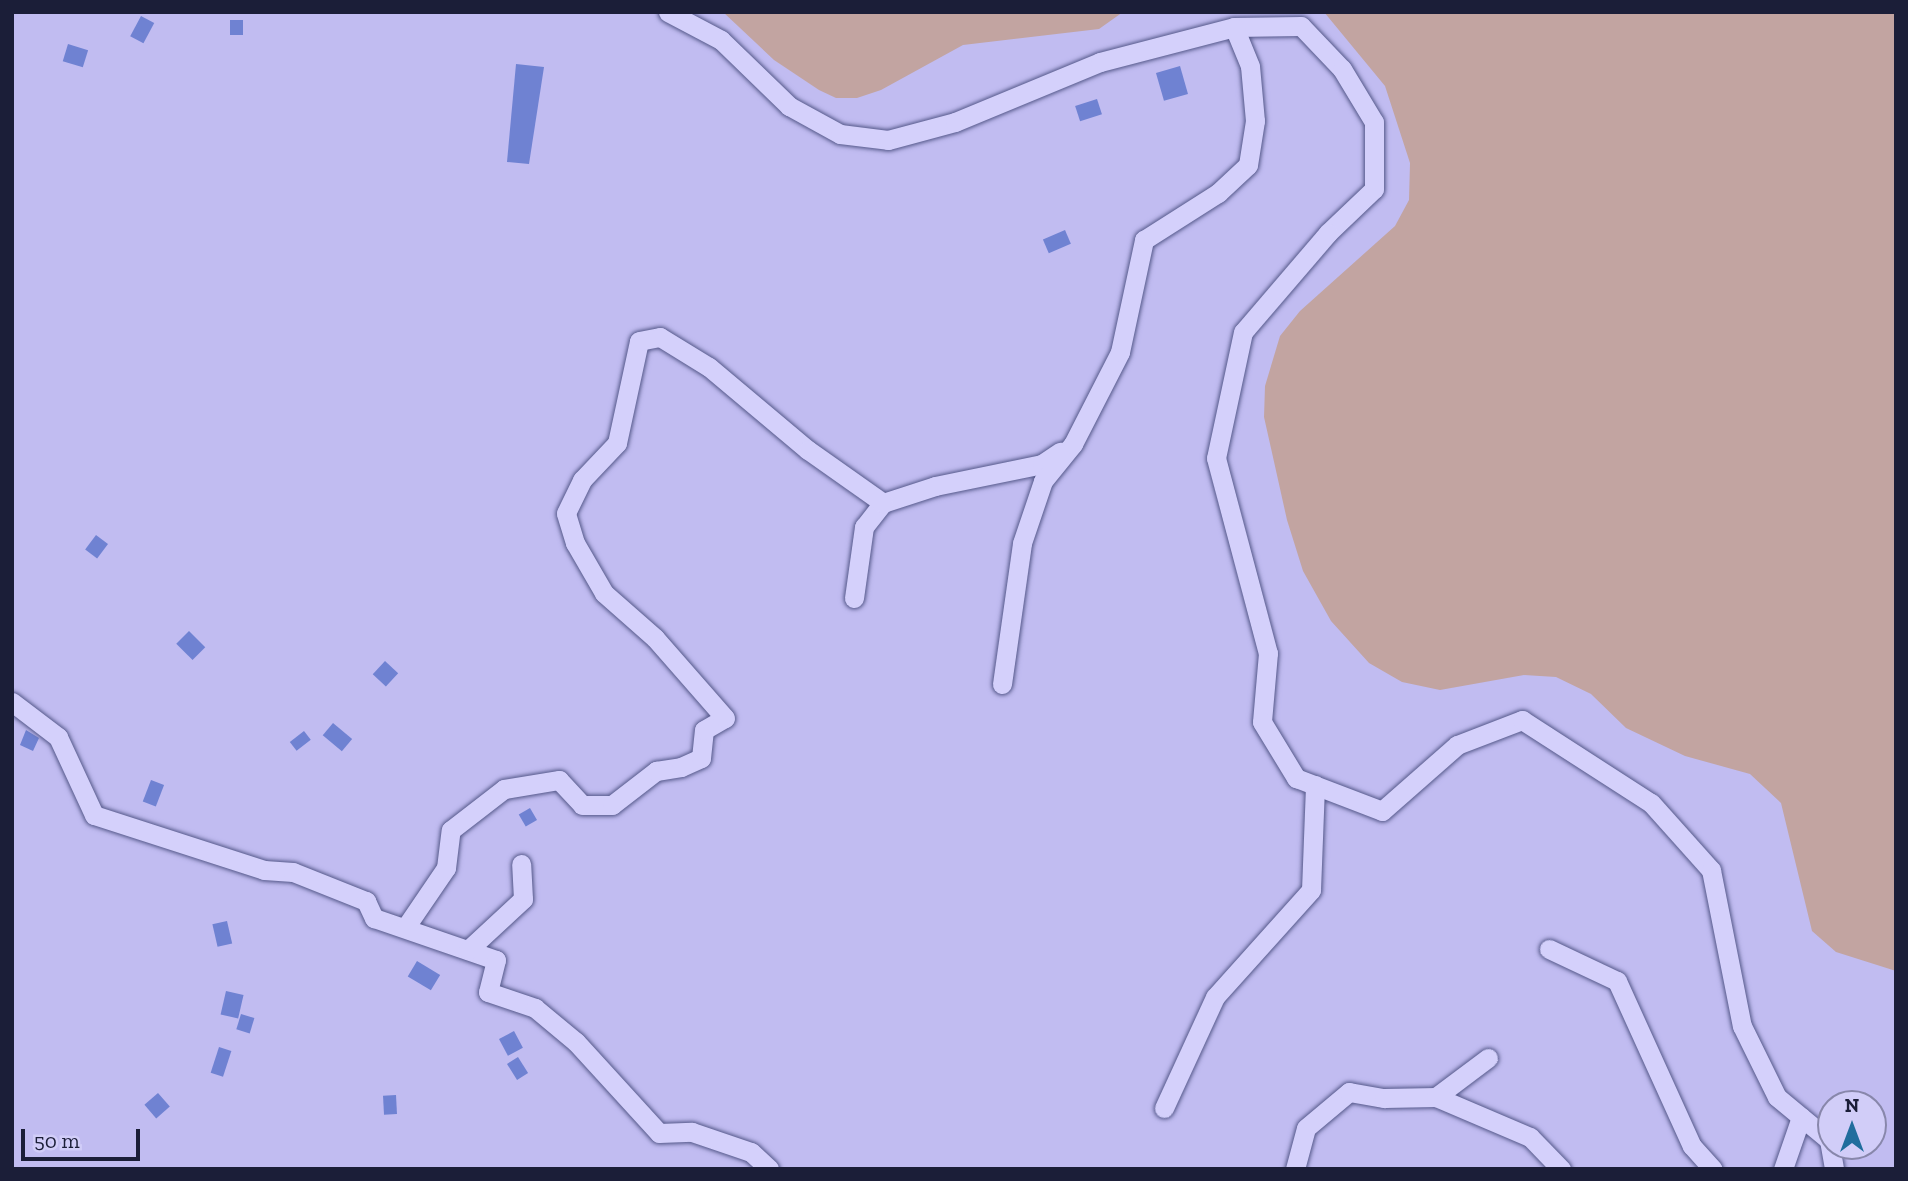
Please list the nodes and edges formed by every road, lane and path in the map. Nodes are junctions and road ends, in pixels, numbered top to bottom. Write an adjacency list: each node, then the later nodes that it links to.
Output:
1 (668, 12): 2 (street)
2 (1234, 27): 3 (street); 8 (street)
3 (1073, 444): 4 (street); 6 (street)
4 (883, 503): 5 (street); 10 (street)
5 (854, 598)
6 (1002, 684)
7 (12, 702): 10 (street)
8 (1315, 785): 15 (street); 16 (street)
9 (521, 864): 12 (street)
10 (405, 928): 12 (street)
11 (1549, 949): 20 (street)
12 (468, 950): 17 (street)
13 (1488, 1058): 14 (street)
14 (1436, 1097): 18 (street); 19 (street)
15 (1164, 1108)
16 (1801, 1117): 21 (street); 22 (street)
17 (769, 1169)
18 (1295, 1169)
19 (1561, 1169)
20 (1713, 1169)
21 (1783, 1169)
22 (1834, 1169)

